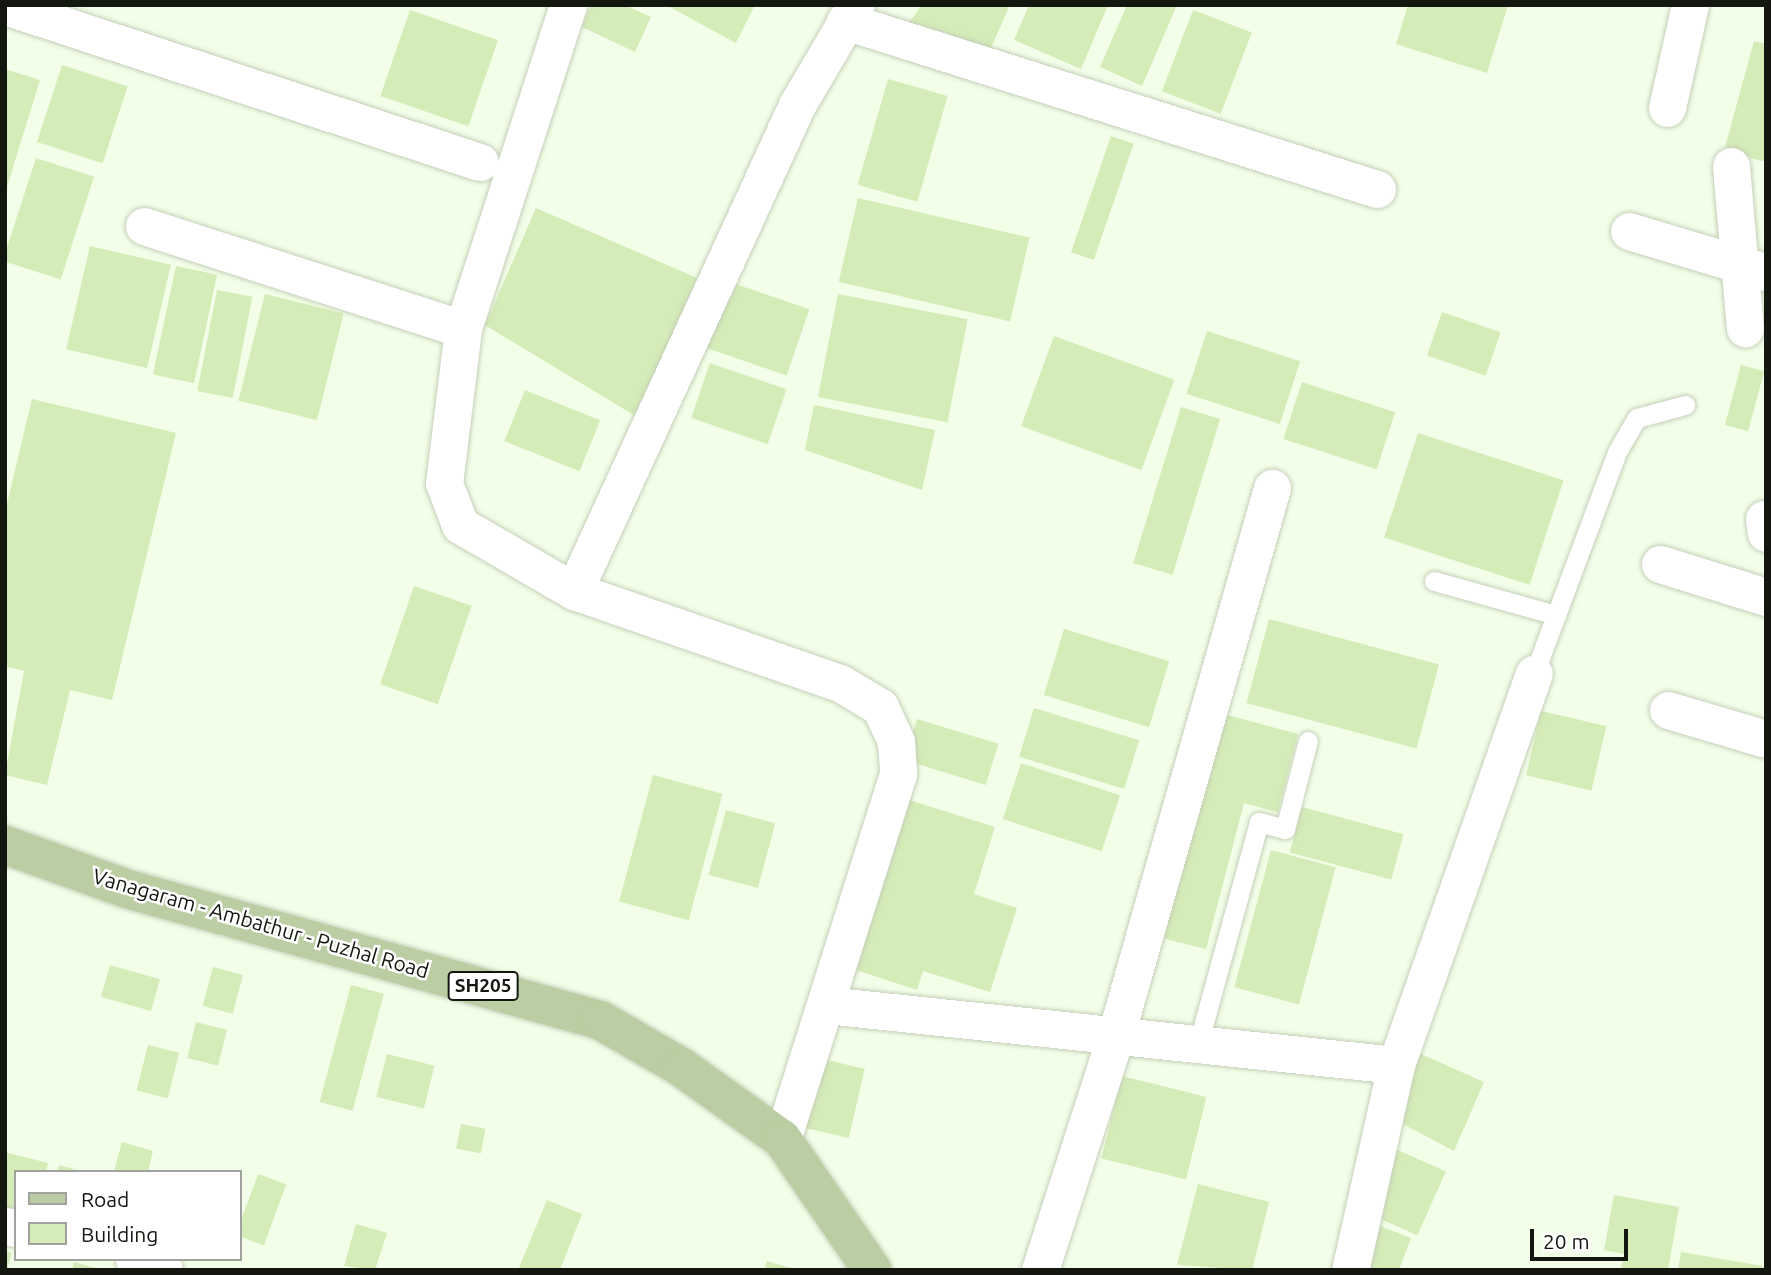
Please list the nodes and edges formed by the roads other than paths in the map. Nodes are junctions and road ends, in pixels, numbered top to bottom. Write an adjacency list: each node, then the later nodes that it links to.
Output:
1 (568, 5): 13 (street)
2 (1690, 5): 5 (street)
3 (10, 6): 6 (street)
4 (850, 13): 8 (street); 18 (street)
5 (1667, 108)
6 (480, 162)
7 (1731, 166): 11 (street)
8 (1377, 189)
9 (144, 226): 13 (street)
10 (1629, 231): 11 (street)
11 (1752, 268): 12 (street)
12 (1745, 328)
13 (463, 329): 18 (street)
14 (1685, 405): 20 (lane)
15 (1272, 488): 27 (street)
16 (1660, 564): 19 (street)
17 (1434, 581): 20 (lane)
18 (574, 591): 26 (street)
19 (1766, 597)
20 (1556, 615): 21 (lane)
21 (1534, 674): 29 (street)
22 (1668, 710): 23 (street)
23 (1766, 739)
24 (1308, 741): 28 (lane)
25 (5, 845): 30 (main road, Vanagaram - Ambathur - Puzhal Road / SH205)
26 (826, 1005): 27 (street); 30 (street)
27 (1117, 1031): 28 (street); 34 (street)
28 (1199, 1041): 29 (street)
29 (1396, 1065): 35 (street)
30 (782, 1139): 33 (main road, Vanagaram - Ambathur - Puzhal Road / SH205)
31 (139, 1261): 32 (street)
32 (164, 1270)
33 (872, 1270)
34 (1040, 1270)
35 (1350, 1270)

